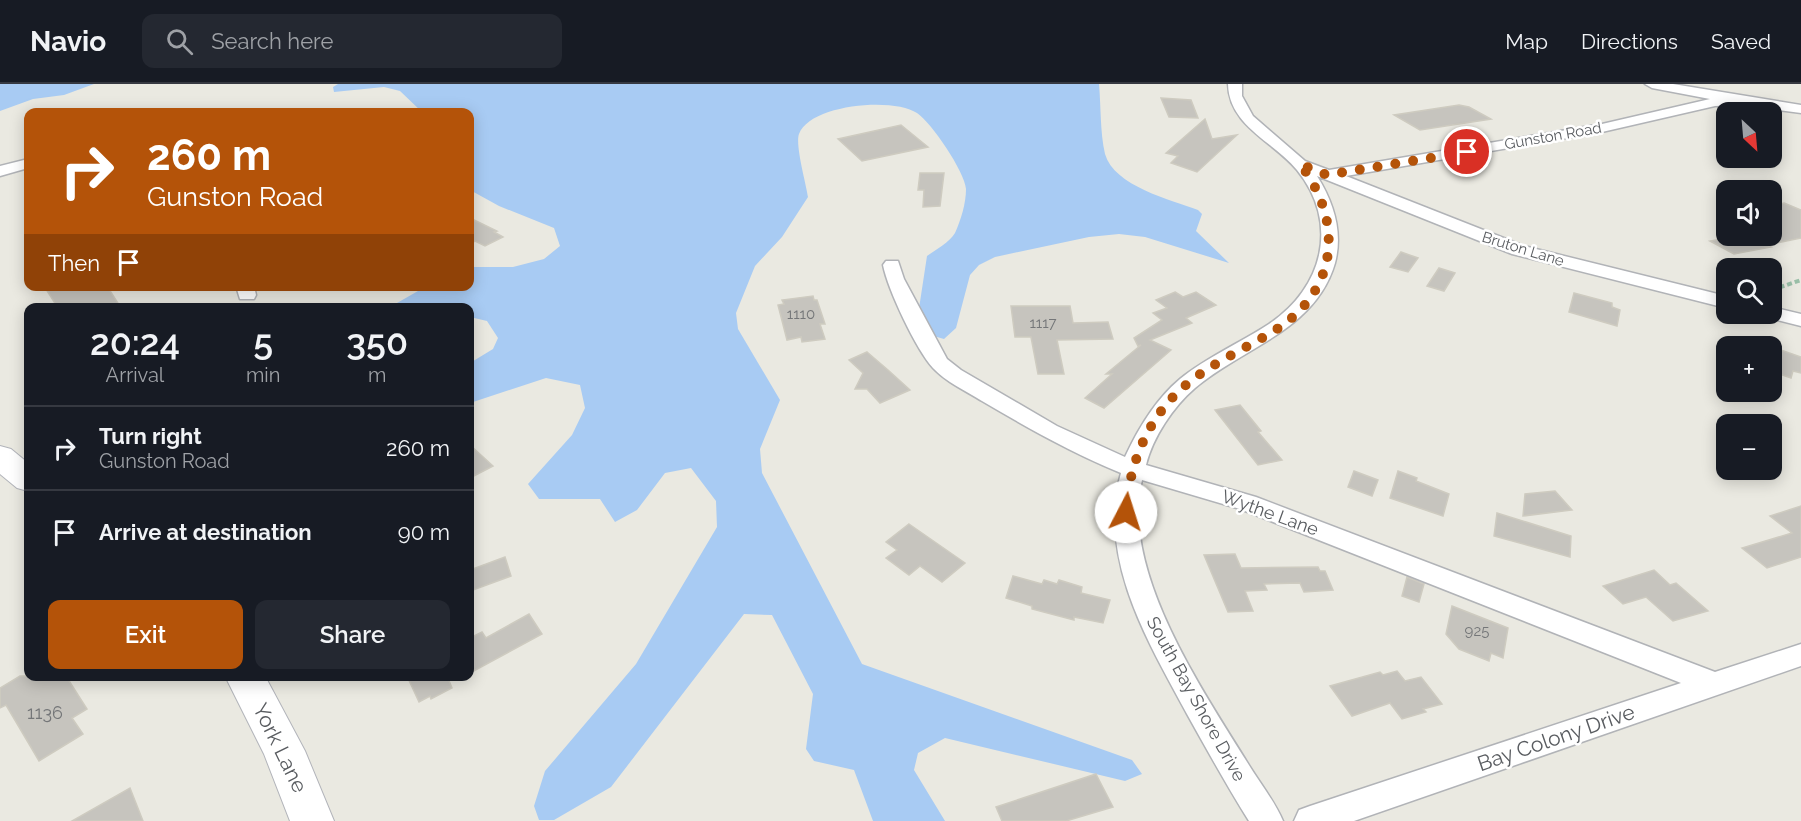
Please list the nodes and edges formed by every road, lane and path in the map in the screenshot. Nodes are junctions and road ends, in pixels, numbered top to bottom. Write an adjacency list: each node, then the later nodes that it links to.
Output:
1 (1235, 84): 5 (street, South Bay Shore Drive)
2 (1652, 84): 3 (street)
3 (1742, 101): 4 (street); 8 (street, Gunston Road)
4 (1801, 109)
5 (1300, 164): 8 (street, Bruton Lane); 16 (street, South Bay Shore Drive)
6 (24, 165): 7 (street)
7 (0, 171)
8 (1327, 175): 12 (street, Bruton Lane)
9 (892, 265): 16 (street, Wythe Lane)
10 (1801, 280): 11 (path)
11 (1782, 287)
12 (1716, 300)
13 (1782, 315): 14 (street)
14 (1801, 320)
15 (0, 457): 17 (street)
16 (1132, 469): 20 (street, Wythe Lane); 22 (street, South Bay Shore Drive)
17 (24, 477)
18 (1801, 655): 20 (street, Bay Colony Drive)
19 (247, 681): 21 (street, York Lane)
20 (1712, 683): 23 (street, Bay Colony Drive)
21 (312, 821)
22 (1267, 821)
23 (1310, 821)

